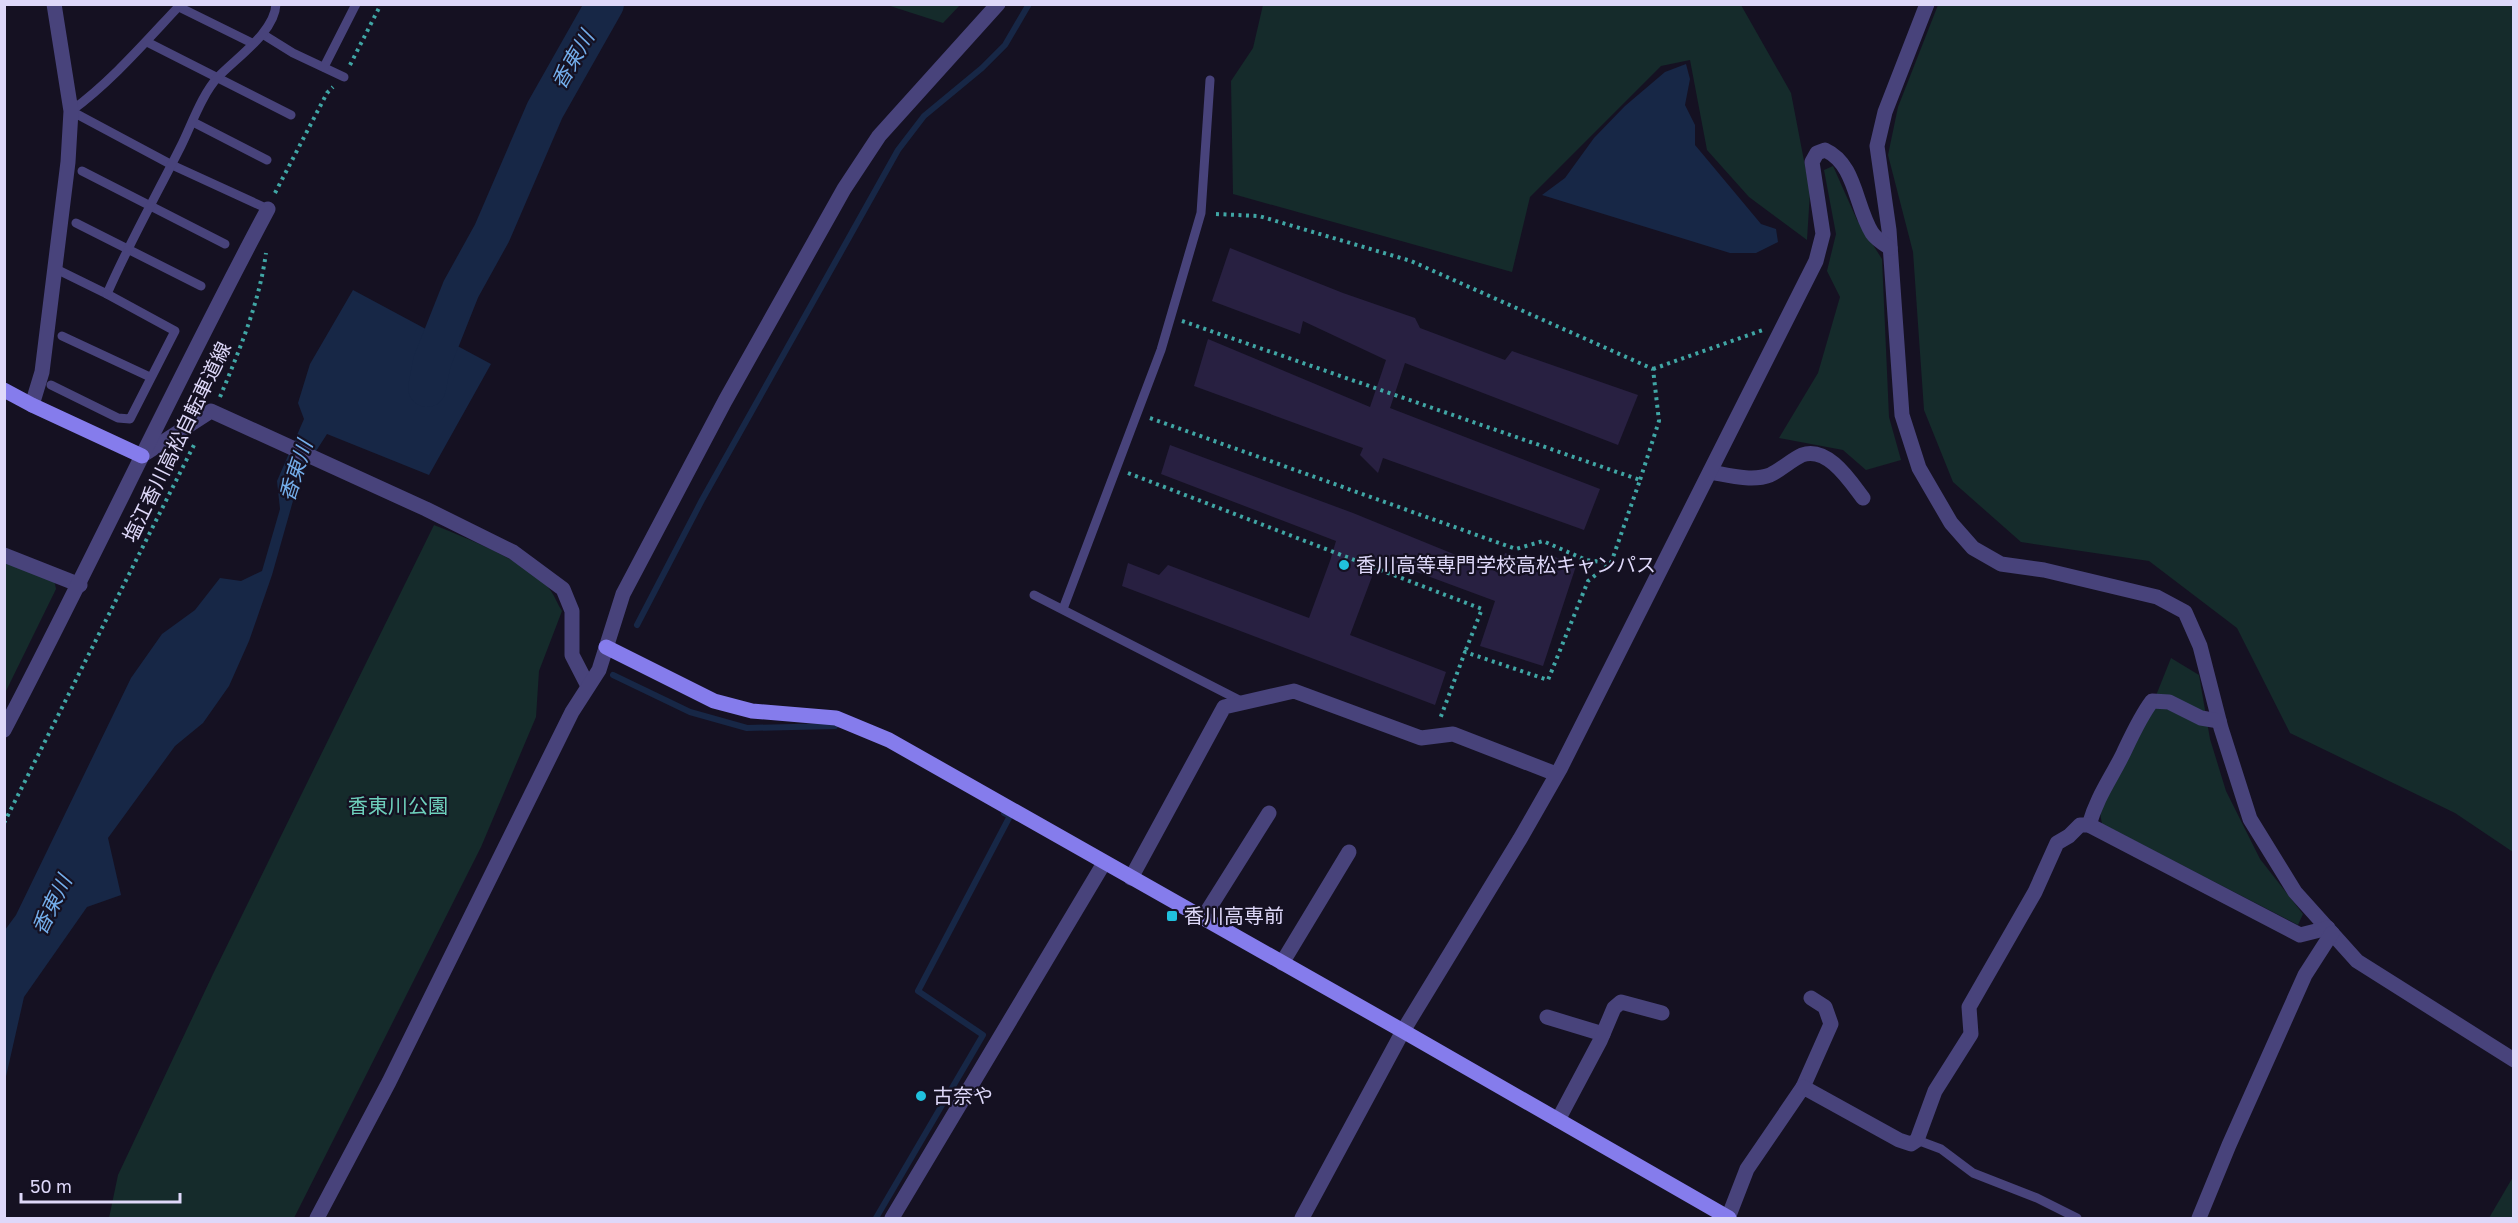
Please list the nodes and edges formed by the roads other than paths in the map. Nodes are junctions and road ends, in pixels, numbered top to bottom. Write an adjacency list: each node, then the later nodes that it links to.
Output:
1 (54, 4): 14 (street)
2 (276, 4): 7 (lane)
3 (356, 4): 10 (lane)
4 (998, 4): 41 (street)
5 (1927, 4): 24 (street)
6 (180, 6): 8 (lane); 9 (lane)
7 (264, 35): 9 (lane); 10 (lane)
8 (147, 42): 11 (lane); 14 (lane)
9 (252, 43): 11 (lane)
10 (324, 68): 12 (lane)
11 (218, 77): 15 (lane); 16 (lane)
12 (344, 77)
13 (1210, 80): 40 (lane)
14 (71, 111): 18 (lane); 26 (street)
15 (291, 116)
16 (193, 122): 17 (lane); 18 (lane)
17 (267, 160)
18 (172, 165): 20 (lane); 21 (lane)
19 (82, 171): 20 (lane)
20 (150, 204): 23 (lane); 25 (lane)
21 (268, 209): 34 (street)
22 (76, 223): 25 (lane)
23 (225, 244)
24 (1890, 248): 35 (street); 44 (street)
25 (127, 249): 27 (lane); 28 (lane)
26 (56, 269): 28 (lane); 33 (street)
27 (201, 286)
28 (107, 294): 30 (lane)
29 (62, 336): 30 (lane)
30 (150, 377): 31 (lane)
31 (51, 385)
32 (4, 390): 33 (street)
33 (32, 405): 34 (street)
34 (142, 456): 38 (street); 42 (street)
35 (1710, 472): 36 (street); 46 (street)
36 (1863, 498)
37 (4, 555): 38 (street)
38 (80, 585): 45 (street)
39 (1034, 595): 40 (lane)
40 (1063, 609): 43 (lane)
41 (606, 647): 42 (street); 50 (street)
42 (588, 686): 64 (street)
43 (1244, 702): 46 (street); 51 (street)
44 (2219, 721): 48 (street); 53 (street)
45 (4, 730)
46 (1556, 774): 58 (street)
47 (1269, 813): 52 (street)
48 (2090, 825): 53 (street); 63 (street)
49 (1349, 852): 54 (street)
50 (1104, 863): 51 (street); 65 (street)
51 (1131, 878): 52 (street)
52 (1203, 918): 54 (street)
53 (2330, 931): 60 (street); 69 (street)
54 (1282, 963): 58 (street)
55 (1811, 998): 61 (street)
56 (1662, 1013): 59 (street)
57 (1547, 1017): 59 (street)
58 (1403, 1031): 62 (street); 66 (street)
59 (1603, 1034): 62 (street)
60 (2514, 1060)
61 (1803, 1087): 63 (street); 67 (street)
62 (1558, 1120): 67 (street)
63 (1917, 1140): 68 (lane)
64 (317, 1218)
65 (892, 1218)
66 (1302, 1218)
67 (1728, 1218)
68 (2077, 1218)
69 (2199, 1218)

